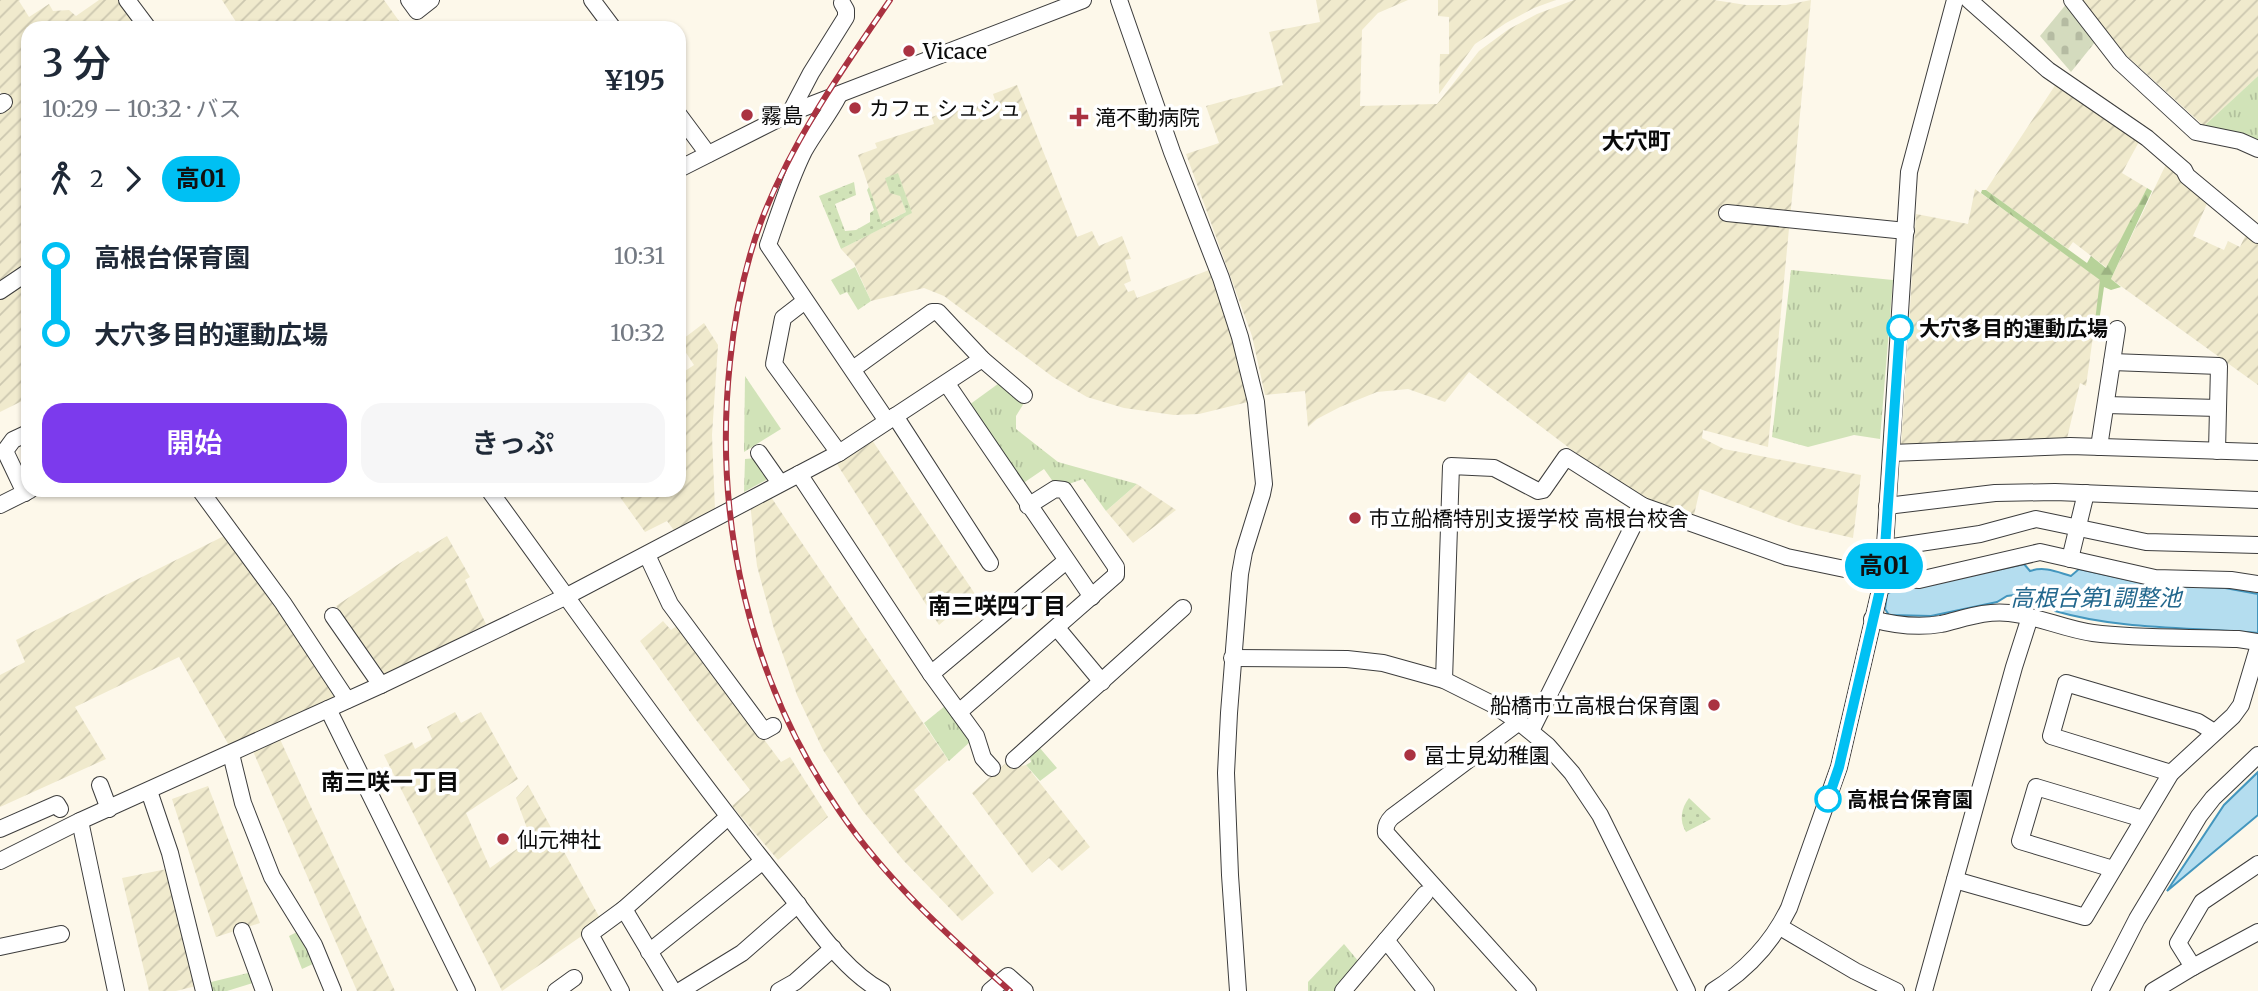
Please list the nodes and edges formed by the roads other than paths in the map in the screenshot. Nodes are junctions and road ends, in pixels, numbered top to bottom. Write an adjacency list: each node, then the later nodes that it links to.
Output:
1 (127, 0): 11 (street)
2 (410, 0): 3 (street)
3 (431, 0)
4 (592, 0): 12 (street)
5 (1083, 0): 13 (street)
6 (1119, 0): 71 (street)
7 (1955, 0): 20 (street)
8 (1969, 0): 21 (street)
9 (2072, 0): 16 (street)
10 (842, 3): 14 (street)
11 (143, 21)
12 (608, 21)
13 (839, 95): 14 (street); 24 (street)
14 (790, 113): 17 (street)
15 (686, 124): 17 (street)
16 (2258, 149)
17 (708, 154): 18 (street)
18 (686, 165)
19 (1727, 214): 20 (street)
20 (1906, 231): 40 (street)
21 (2258, 235)
22 (21, 277): 23 (street)
23 (0, 291)
24 (806, 301): 28 (street); 39 (street)
25 (2118, 329): 27 (street)
26 (982, 359): 28 (street); 29 (street); 30 (street)
27 (2112, 362): 31 (street); 32 (street)
28 (853, 369): 33 (street)
29 (947, 384): 33 (street); 50 (street)
30 (1024, 395)
31 (2106, 405): 32 (street); 35 (street)
32 (2218, 408): 36 (street)
33 (891, 419): 39 (street); 59 (street)
34 (21, 436): 42 (street)
35 (2099, 447): 36 (street); 40 (street)
36 (2217, 451): 37 (street)
37 (2258, 452)
38 (759, 453): 43 (street)
39 (839, 453): 41 (street)
40 (1891, 453): 52 (street)
41 (799, 474): 43 (street); 72 (street)
42 (21, 479)
43 (780, 483): 56 (street)
44 (2086, 493): 48 (street); 52 (street); 53 (street)
45 (21, 494): 49 (street)
46 (205, 497): 76 (street)
47 (494, 497): 62 (street)
48 (2258, 500)
49 (0, 505)
50 (1028, 506): 58 (street); 63 (street)
51 (1643, 506): 60 (street); 73 (street); 80 (street)
52 (1887, 506): 55 (street)
53 (2078, 528): 54 (street); 55 (street); 57 (street)
54 (2258, 545)
55 (1886, 548): 60 (street)
56 (647, 555): 62 (street); 79 (street)
57 (2070, 559): 60 (street); 61 (street)
58 (1066, 561): 63 (street); 72 (street)
59 (990, 563)
60 (1883, 577): 67 (street)
61 (2258, 584)
62 (567, 596): 75 (street); 91 (street)
63 (1092, 597): 68 (street)
64 (1183, 608): 74 (street)
65 (333, 616): 75 (street)
66 (2030, 617): 67 (street); 69 (street); 99 (street)
67 (1872, 620): 103 (street)
68 (1057, 628): 74 (street); 78 (street)
69 (2258, 642)
70 (2258, 648): 81 (street)
71 (1232, 658): 73 (street); 126 (street)
72 (932, 674): 78 (street)
73 (1444, 680): 80 (street)
74 (1102, 682): 84 (street)
75 (381, 685): 76 (street)
76 (347, 700): 77 (street)
77 (328, 709): 82 (street); 117 (street)
78 (959, 712): 85 (street)
79 (773, 726)
80 (1525, 727): 129 (street); 130 (street)
81 (2214, 732): 86 (street); 86 (street)
82 (231, 754): 88 (street); 116 (street)
83 (2258, 755): 134 (street)
84 (1014, 760)
85 (992, 768)
86 (2171, 773): 92 (street)
87 (100, 785): 90 (street)
88 (149, 791): 90 (street); 114 (street)
89 (60, 809): 94 (street)
90 (109, 809): 93 (street)
91 (729, 817): 96 (street); 102 (street)
92 (2143, 819): 98 (street); 98 (street)
93 (80, 821): 95 (street); 113 (street)
94 (0, 829)
95 (0, 861)
96 (764, 861): 101 (street); 110 (street)
97 (2258, 864): 111 (street)
98 (2113, 869): 99 (street)
99 (1955, 880): 133 (street)
100 (1425, 894): 107 (street)
101 (798, 904): 109 (street); 121 (street)
102 (624, 909): 110 (street); 119 (street)
103 (1780, 927): 131 (street); 132 (street)
104 (242, 931): 115 (street)
105 (2258, 932): 111 (street)
106 (61, 934): 108 (street)
107 (1386, 940): 127 (street); 128 (street)
108 (0, 947)
109 (833, 948): 122 (street); 123 (street)
110 (649, 952): 120 (street)
111 (2193, 967): 135 (street)
112 (574, 978): 118 (street)
113 (116, 991)
114 (204, 991)
115 (264, 991)
116 (333, 991)
117 (467, 991)
118 (556, 991)
119 (621, 991)
120 (673, 991)
121 (680, 991)
122 (779, 991)
123 (882, 991)
124 (990, 991): 125 (street)
125 (1025, 991)
126 (1238, 991)
127 (1343, 991)
128 (1426, 991)
129 (1528, 991)
130 (1687, 991)
131 (1713, 991)
132 (1896, 991)
133 (1924, 991)
134 (2100, 991)
135 (2153, 991)

